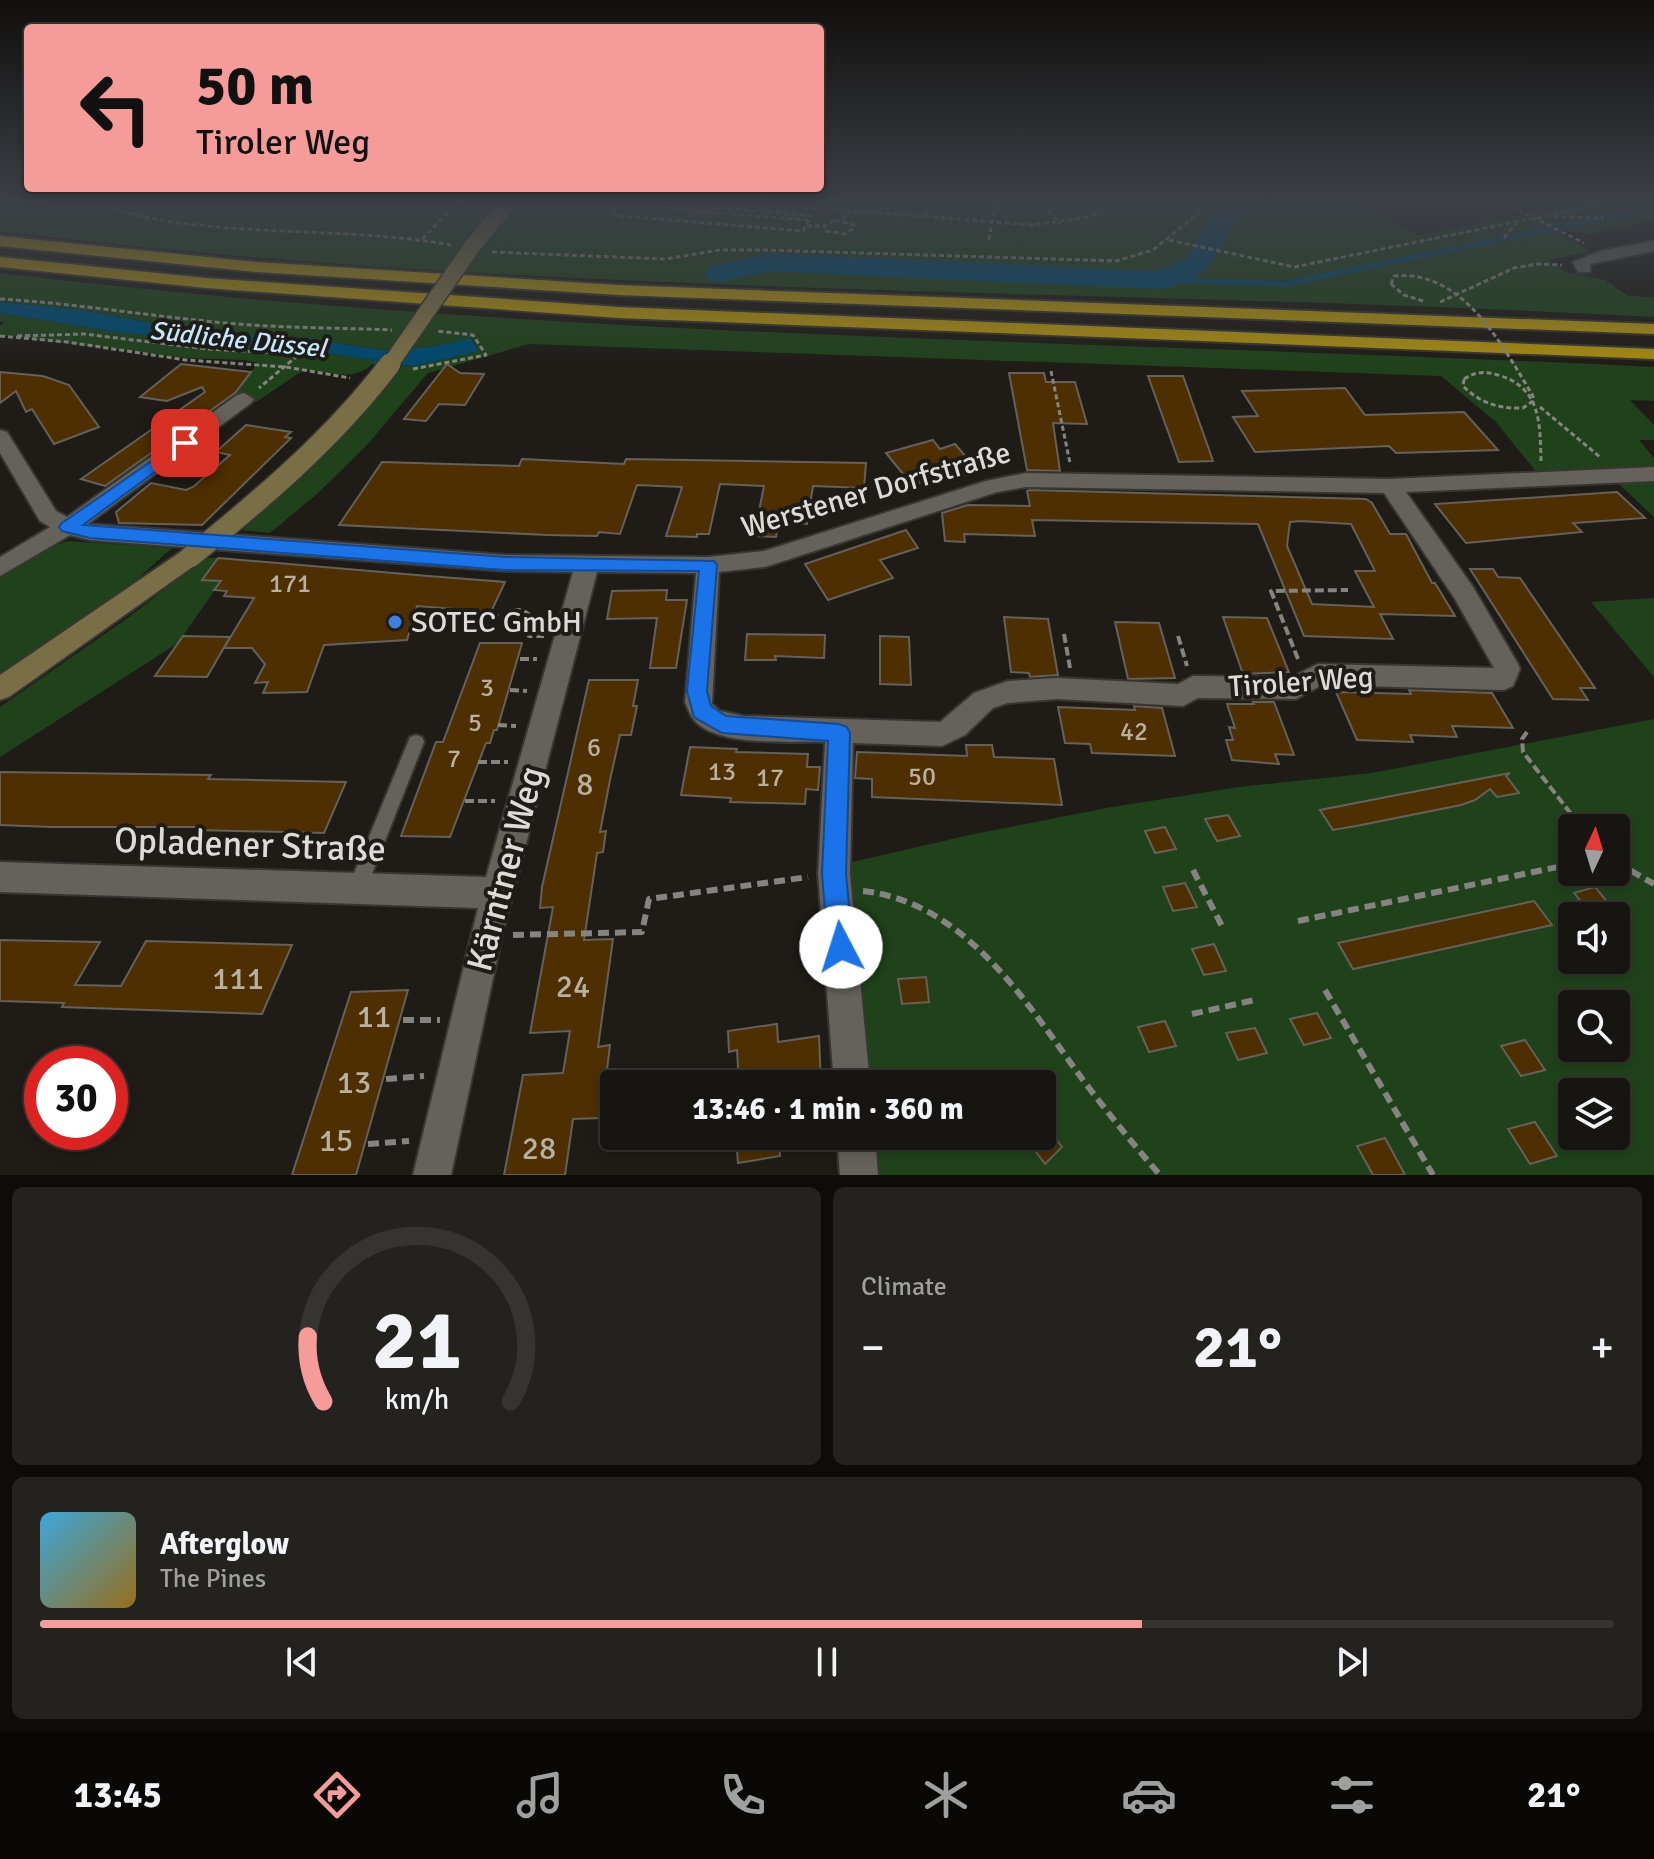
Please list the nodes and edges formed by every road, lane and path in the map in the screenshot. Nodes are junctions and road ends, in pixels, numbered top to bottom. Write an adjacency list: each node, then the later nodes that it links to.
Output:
1 (166, 258): 15 (highway)
2 (466, 258): 46 (main road, bridge)
3 (635, 258): 4 (path)
4 (672, 258)
5 (985, 258): 6 (path)
6 (1133, 258)
7 (1252, 258): 8 (path)
8 (1340, 258)
9 (1594, 258): 11 (street)
10 (0, 262): 20 (highway)
11 (1584, 269): 14 (path)
12 (0, 299): 16 (path)
13 (1429, 302): 26 (path, bridge)
14 (1435, 302)
15 (1654, 329)
16 (397, 330)
17 (437, 331): 22 (path)
18 (0, 336): 19 (path)
19 (9, 337): 21 (path); 21 (path)
20 (1654, 354)
21 (286, 367): 24 (path); 25 (path)
22 (400, 370)
23 (1051, 371): 30 (path)
24 (353, 378)
25 (244, 399): 33 (street)
26 (1538, 405): 29 (path); 31 (path)
27 (0, 436): 33 (street)
28 (1654, 474): 29 (street, Werstener Dorfstraße)
29 (1630, 476): 31 (street, Werstener Dorfstraße)
30 (1073, 478): 32 (street, Werstener Dorfstraße); 35 (street, Werstener Dorfstraße)
31 (1549, 480): 32 (street, Werstener Dorfstraße)
32 (1390, 486): 44 (street, Tiroler Weg)
33 (68, 527): 34 (street, Werstener Dorfstraße); 36 (street)
34 (587, 565): 35 (street, Werstener Dorfstraße); 67 (street, Kärntner Weg)
35 (708, 565): 53 (street, Tiroler Weg)
36 (0, 568)
37 (1348, 590): 44 (path)
38 (490, 616): 40 (path)
39 (1064, 634): 48 (path)
40 (547, 636)
41 (1178, 636): 45 (path)
42 (520, 659): 43 (path)
43 (540, 659)
44 (1307, 680): 45 (street, Tiroler Weg)
45 (1193, 687): 48 (street, Tiroler Weg)
46 (0, 689)
47 (510, 690): 49 (path)
48 (1074, 690): 53 (street, Tiroler Weg)
49 (530, 691)
50 (498, 725): 51 (path)
51 (520, 726)
52 (1527, 732): 59 (path)
53 (839, 733): 64 (street)
54 (416, 742): 66 (lane)
55 (478, 762): 56 (path)
56 (509, 762)
57 (465, 801): 58 (path)
58 (498, 801)
59 (1571, 814)
60 (1558, 867): 68 (path)
61 (1193, 870): 69 (path)
62 (1630, 870): 65 (path)
63 (0, 877): 66 (street, Opladener Straße)
64 (835, 883): 70 (path); 76 (street); 84 (path)
65 (1654, 884)
66 (357, 889): 67 (street, Opladener Straße)
67 (498, 893): 70 (street, Kärntner Weg)
68 (1298, 921)
69 (1223, 928)
70 (486, 936): 82 (street, Kärntner Weg)
71 (1325, 990): 85 (path)
72 (1255, 1000): 73 (path)
73 (1192, 1014)
74 (403, 1020): 75 (path)
75 (442, 1020)
76 (851, 1070)
77 (428, 1076): 78 (path)
78 (386, 1079)
79 (412, 1141): 80 (path)
80 (368, 1144)
81 (857, 1150): 83 (street)
82 (432, 1175)
83 (859, 1175)
84 (1160, 1175)
85 (1433, 1175)

